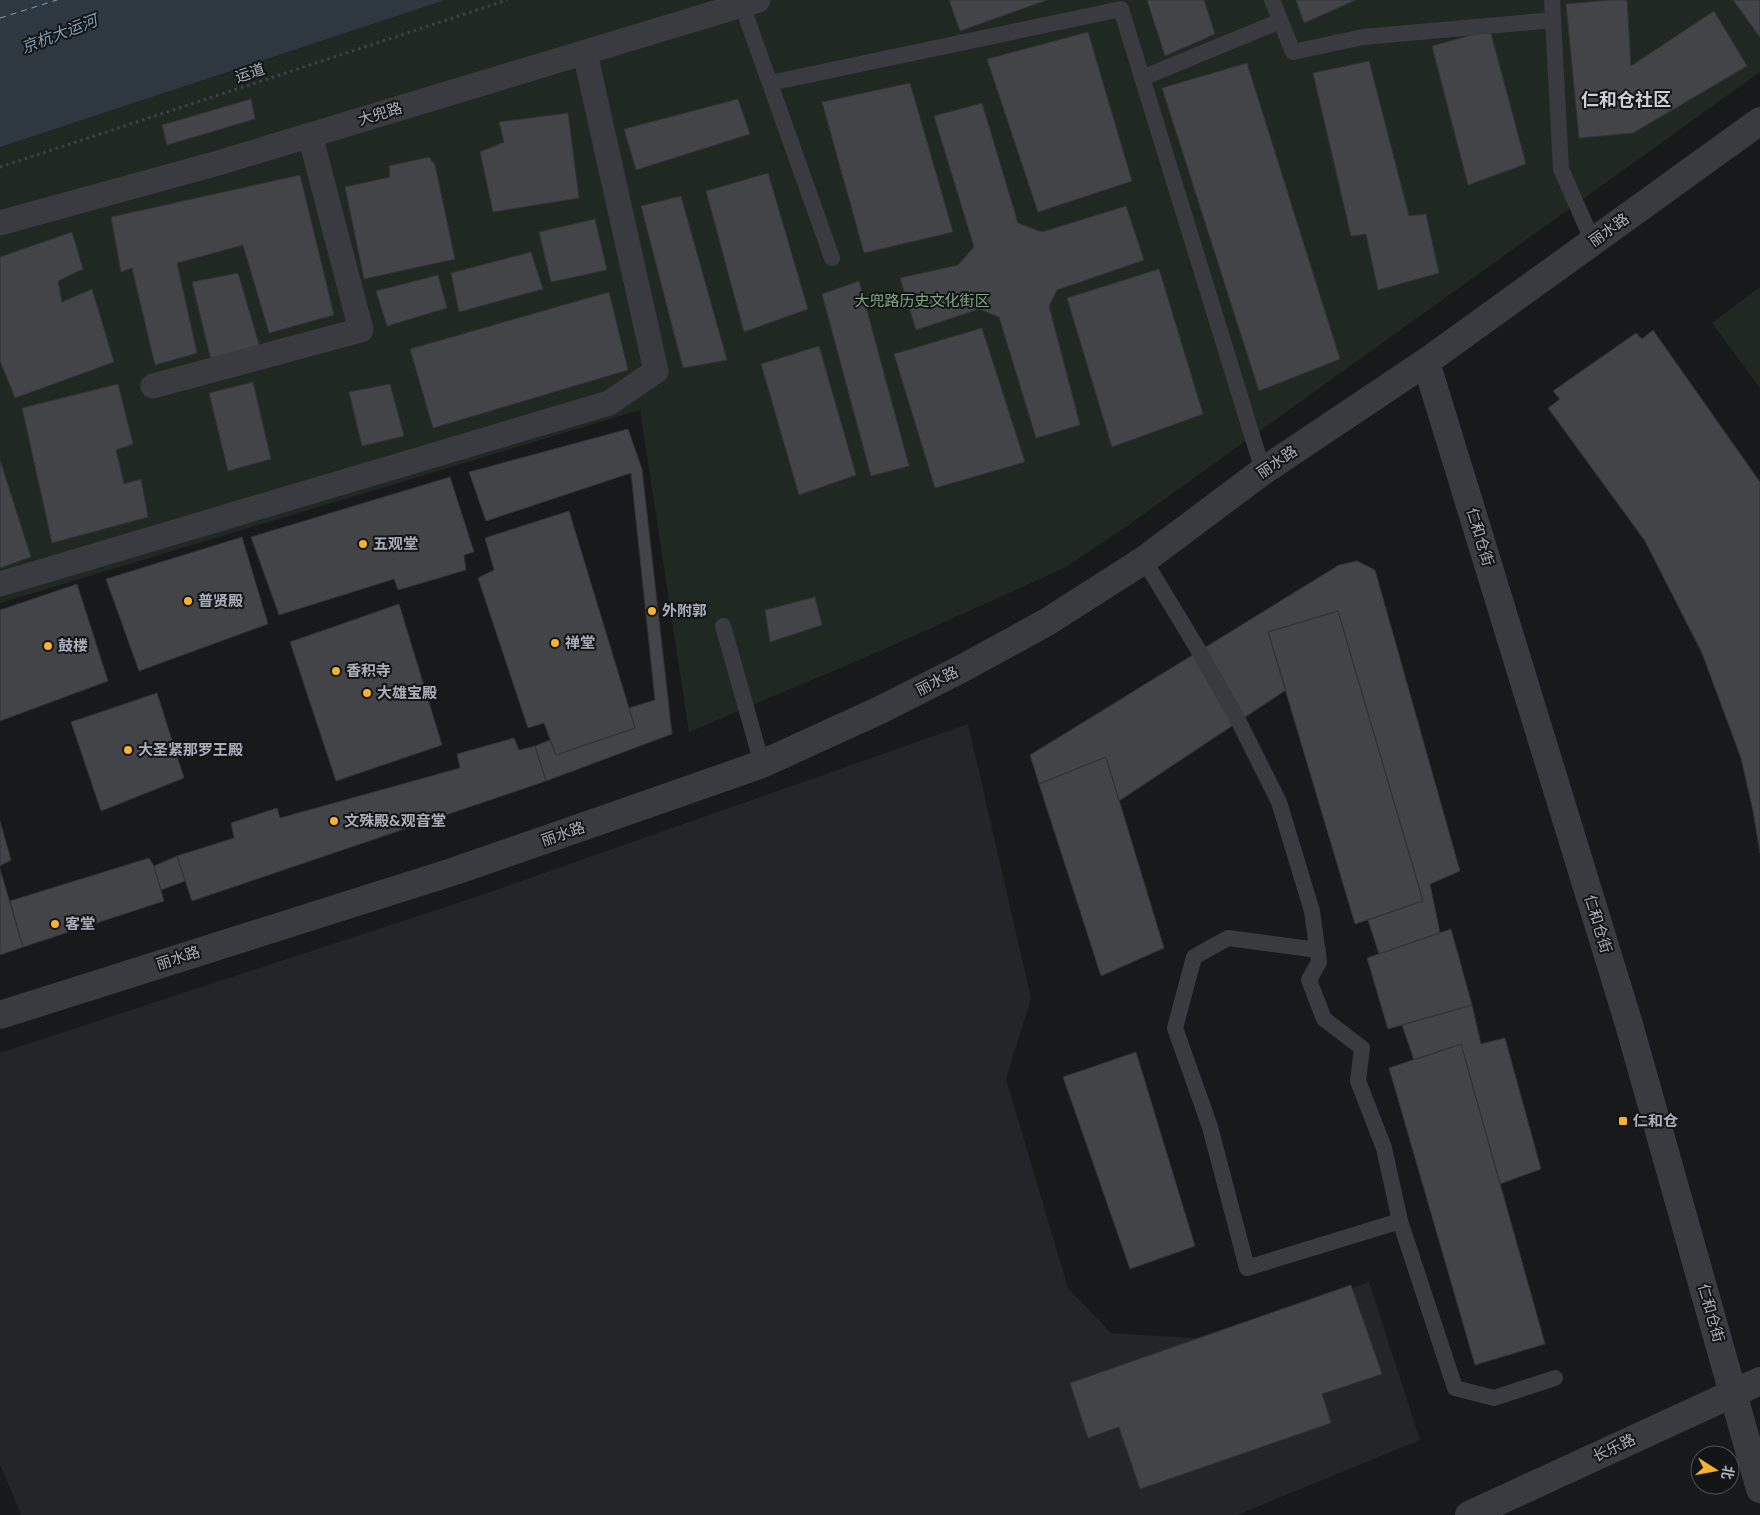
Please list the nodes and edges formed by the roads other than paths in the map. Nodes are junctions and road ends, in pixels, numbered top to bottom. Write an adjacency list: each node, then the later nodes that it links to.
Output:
1 (1272, 0): 5 (lane)
2 (1552, 0): 4 (lane)
3 (750, 2): 6 (street, 大兜路); 8 (lane)
4 (1553, 20): 5 (lane); 12 (lane)
5 (1280, 21): 7 (lane)
6 (585, 52): 10 (street, 大兜路); 18 (street)
7 (1142, 78): 8 (lane); 16 (lane)
8 (770, 84): 13 (lane)
9 (1760, 121): 12 (street, 丽水路)
10 (310, 135): 11 (street, 大兜路); 15 (street)
11 (0, 223)
12 (1593, 242): 14 (street, 丽水路)
13 (832, 258)
14 (1426, 362): 16 (street, 丽水路); 26 (street, 仁和仓街)
15 (153, 386)
16 (1263, 471): 17 (street, 丽水路)
17 (1144, 560): 20 (street, 丽水路); 21 (lane)
18 (0, 584)
19 (723, 626): 20 (lane)
20 (762, 764): 22 (street, 丽水路)
21 (1318, 950): 23 (lane); 23 (lane)
22 (0, 1015)
23 (1400, 1221): 24 (lane)
24 (1555, 1378)
25 (1760, 1381): 26 (street, 长乐路)
26 (1734, 1393): 27 (street, 仁和仓街); 28 (street, 长乐路)
27 (1760, 1489)
28 (1469, 1515)

